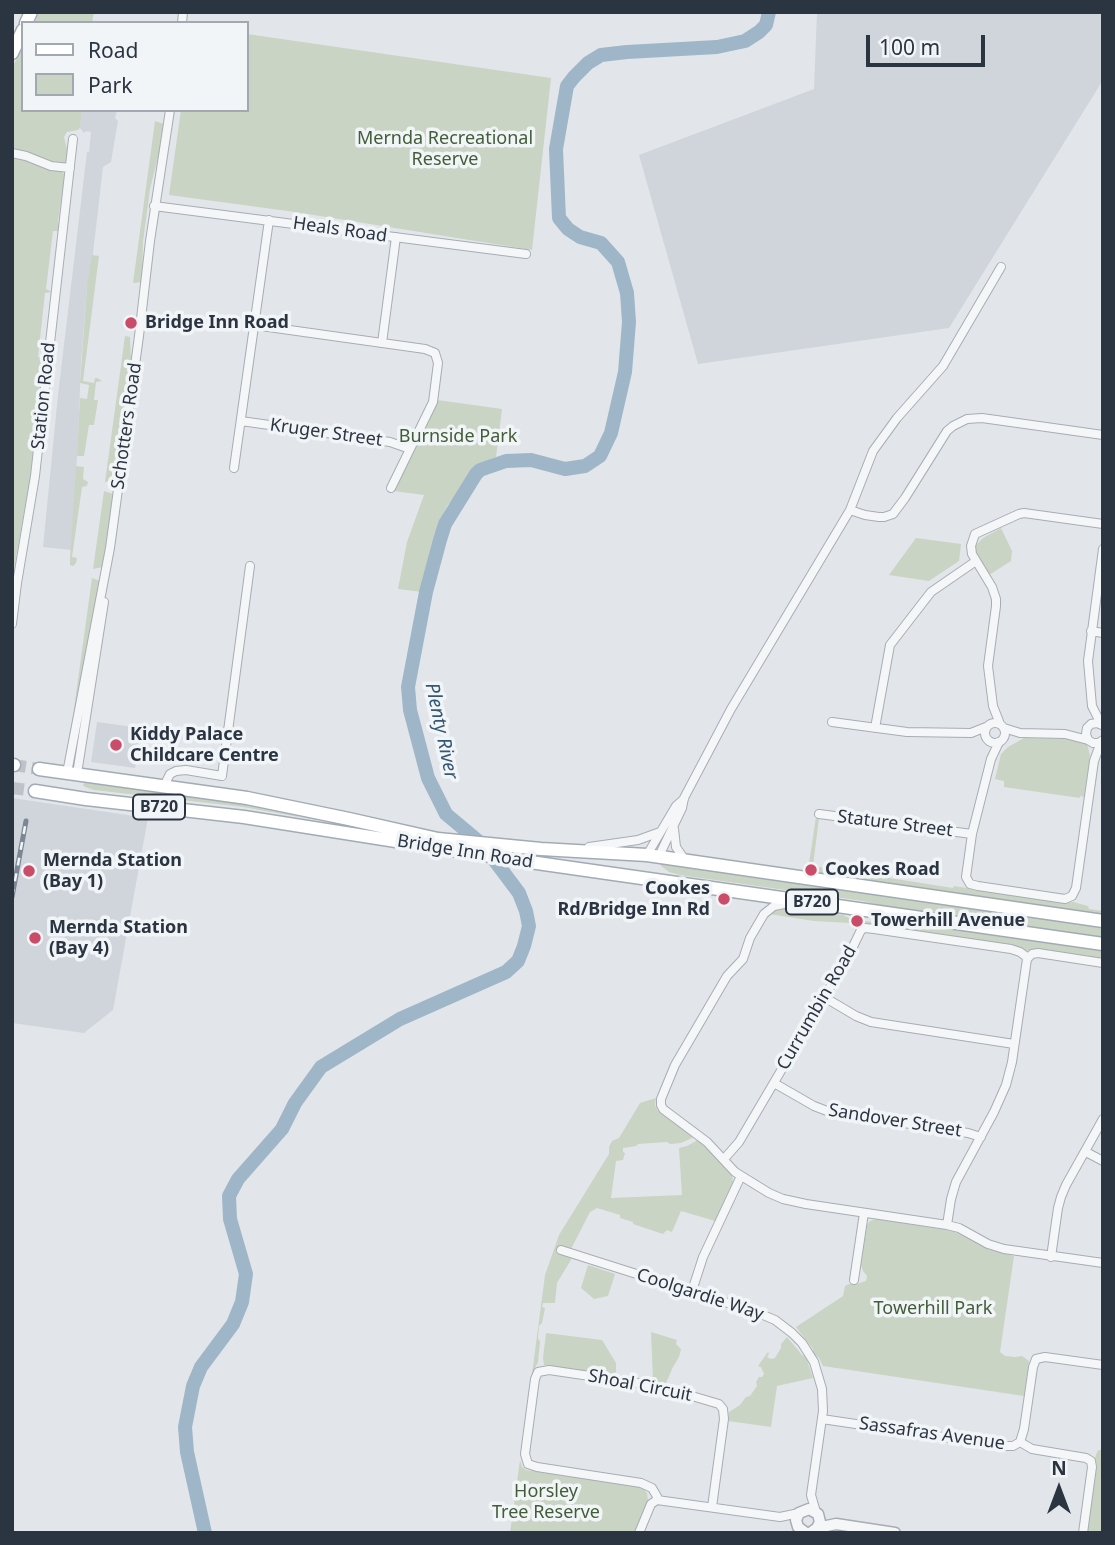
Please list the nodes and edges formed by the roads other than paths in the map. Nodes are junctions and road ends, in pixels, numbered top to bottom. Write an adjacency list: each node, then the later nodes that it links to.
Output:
1 (21, 34): 2 (main road)
2 (12, 53)
3 (170, 112): 7 (street, Schotters Road)
4 (74, 139): 6 (street, Station Road)
5 (12, 153): 6 (street)
6 (70, 168): 24 (street, Station Road)
7 (155, 206): 8 (street, Heals Road); 43 (street, Schotters Road)
8 (268, 220): 9 (street, Heals Road); 12 (street)
9 (396, 237): 10 (street, Heals Road); 13 (street)
10 (526, 254)
11 (1001, 267): 19 (street)
12 (254, 325): 13 (street); 14 (street)
13 (382, 343): 16 (street)
14 (241, 421): 16 (street, Kruger Street); 17 (street)
15 (1103, 435): 19 (street)
16 (410, 449): 18 (street)
17 (234, 468)
18 (391, 488)
19 (850, 510): 47 (street)
20 (1103, 524): 22 (street)
21 (1103, 549): 25 (street)
22 (976, 561): 27 (street); 33 (street)
23 (250, 566): 44 (street)
24 (12, 624)
25 (1091, 631): 26 (street); 28 (street)
26 (1103, 633)
27 (993, 706): 31 (street); 35 (street)
28 (1092, 706): 30 (street); 32 (street)
29 (832, 722): 33 (street)
30 (1102, 724): 32 (street)
31 (988, 726): 34 (street); 35 (street); 37 (street)
32 (1087, 727): 36 (street); 38 (street)
33 (876, 728): 34 (street)
34 (971, 733): 37 (street)
35 (1002, 733): 36 (street); 37 (street); 40 (street)
36 (1065, 734): 38 (street)
37 (988, 740): 40 (street)
38 (1090, 741): 39 (street); 41 (street)
39 (1102, 741): 41 (street)
40 (991, 759): 51 (street)
41 (1094, 761): 51 (street)
42 (39, 769): 43 (main road, Bridge Inn Road / B720)
43 (72, 774): 44 (main road, Bridge Inn Road / B720); 46 (main road, Schotters Road)
44 (164, 786): 52 (main road, Bridge Inn Road / B720)
45 (35, 791): 46 (main road, Bridge Inn Road / B720)
46 (69, 797): 55 (main road, Bridge Inn Road / B720)
47 (684, 799): 49 (street); 50 (street)
48 (819, 814): 51 (street, Stature Street)
49 (675, 823): 53 (street); 54 (street)
50 (660, 832): 52 (street); 53 (street)
51 (972, 834)
52 (541, 849): 53 (main road, Bridge Inn Road / B720)
53 (653, 855): 54 (main road, Bridge Inn Road / B720); 55 (main road)
54 (685, 860): 59 (main road, Bridge Inn Road / B720)
55 (645, 878): 56 (main road, Bridge Inn Road / B720)
56 (755, 894): 57 (main road, Bridge Inn Road / B720); 58 (street)
57 (809, 902): 58 (street); 60 (main road, Bridge Inn Road / B720)
58 (764, 914): 69 (street)
59 (1103, 921)
60 (1103, 944)
61 (1028, 958): 62 (street); 63 (street, Currumbin Road); 64 (street)
62 (1103, 963)
63 (824, 997): 64 (street); 65 (street, Currumbin Road)
64 (1014, 1044): 67 (street)
65 (774, 1083): 67 (street, Sandover Street); 69 (street, Currumbin Road)
66 (1103, 1119): 68 (street)
67 (981, 1137): 73 (street)
68 (1086, 1152): 70 (street); 75 (street)
69 (724, 1159): 71 (street)
70 (1103, 1161)
71 (741, 1176): 72 (street); 78 (street)
72 (864, 1213): 73 (street); 77 (street)
73 (947, 1225): 75 (street)
74 (561, 1250): 78 (street, Coolgardie Way)
75 (1051, 1257): 76 (street)
76 (1103, 1264)
77 (858, 1278)
78 (692, 1291): 80 (street, Coolgardie Way)
79 (1103, 1365): 81 (street)
80 (822, 1419): 81 (street, Sassafras Avenue); 82 (street, Coolgardie Way)
81 (1020, 1442): 92 (street, Sassafras Avenue)
82 (811, 1495): 85 (street, Coolgardie Way); 86 (street, Coolgardie Way)
83 (656, 1501): 84 (street); 84 (street, Shoal Circuit); 90 (street)
84 (712, 1507): 87 (street)
85 (800, 1512): 86 (street); 87 (street); 89 (street)
86 (817, 1513): 88 (street); 89 (street)
87 (780, 1517): 89 (street)
88 (836, 1524): 89 (street); 91 (street)
89 (807, 1531)
90 (639, 1533)
91 (895, 1533)
92 (1083, 1533)

